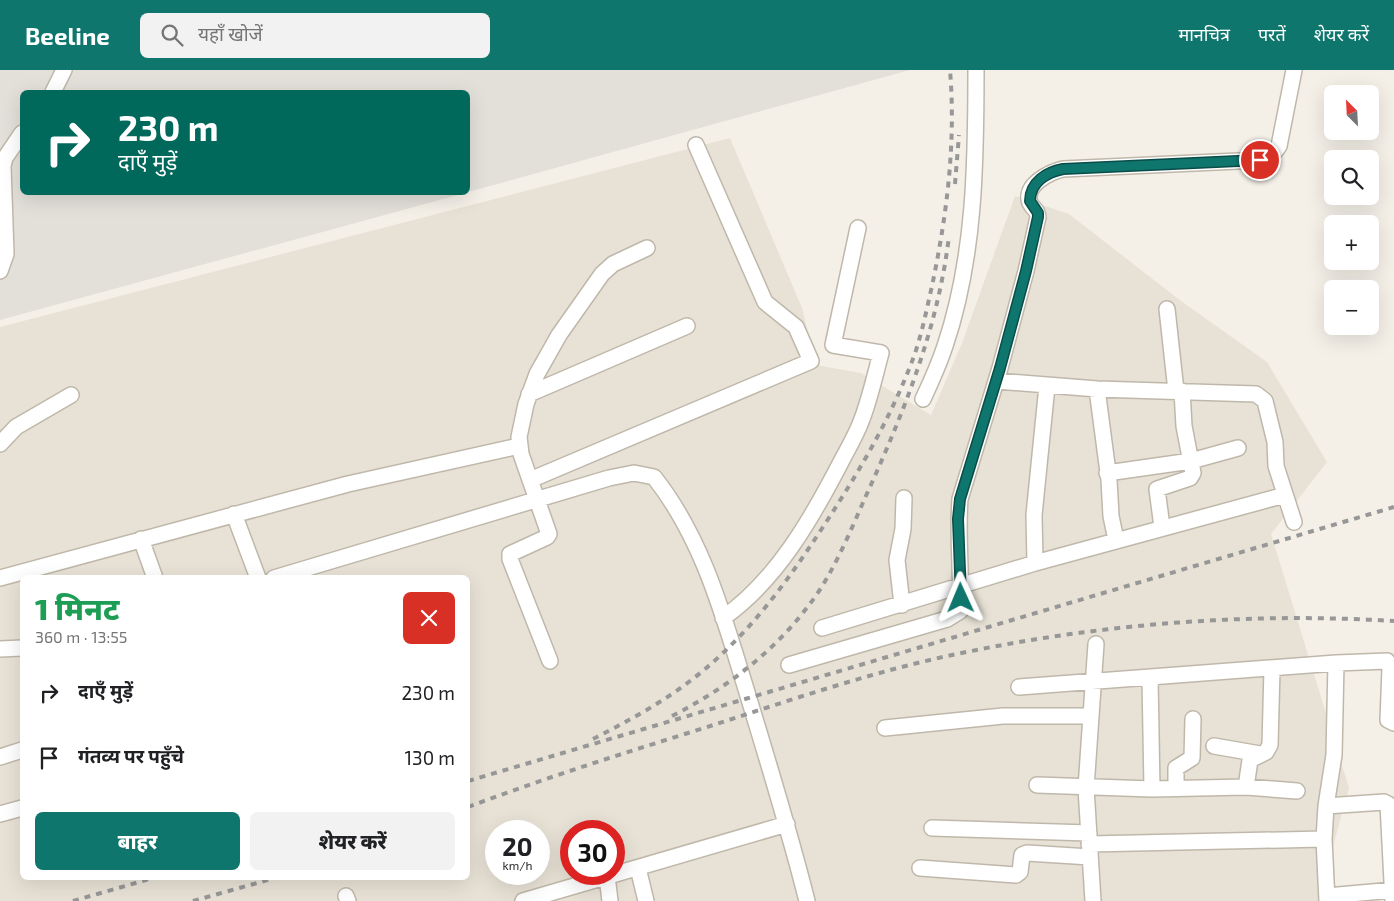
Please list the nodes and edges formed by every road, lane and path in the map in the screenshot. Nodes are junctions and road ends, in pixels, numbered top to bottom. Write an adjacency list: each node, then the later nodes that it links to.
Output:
1 (64, 70): 4 (street)
2 (976, 70): 18 (street)
3 (1294, 70): 12 (street)
4 (54, 90)
5 (20, 136): 9 (street)
6 (696, 145): 24 (street)
7 (858, 228): 40 (street)
8 (647, 248): 16 (street)
9 (0, 271)
10 (1167, 309): 15 (street)
11 (687, 326): 16 (street)
12 (996, 380): 13 (street); 38 (street)
13 (1047, 386): 14 (street); 33 (street)
14 (1097, 389): 15 (street); 23 (street)
15 (1179, 391): 22 (street); 25 (street)
16 (529, 394): 20 (street)
17 (71, 395): 19 (street)
18 (923, 399)
19 (0, 444)
20 (519, 446): 24 (street); 28 (street)
21 (1238, 448): 22 (street)
22 (1191, 461): 23 (street); 30 (street)
23 (1107, 473): 32 (street)
24 (530, 480): 27 (street)
25 (1286, 494): 29 (street); 30 (street)
26 (904, 498): 39 (street)
27 (538, 500): 36 (street); 40 (street); 45 (street)
28 (234, 514): 31 (street); 35 (street)
29 (1294, 522)
30 (1162, 528): 32 (street)
31 (142, 539): 34 (street); 37 (street)
32 (1116, 540): 33 (street)
33 (1036, 563): 38 (street)
34 (155, 575)
35 (257, 575)
36 (284, 575)
37 (0, 578)
38 (962, 586): 39 (street); 47 (street)
39 (902, 605): 41 (street)
40 (723, 618): 70 (street)
41 (822, 628)
42 (1096, 644): 50 (street)
43 (20, 648): 44 (street)
44 (0, 649)
45 (550, 661)
46 (1336, 663): 48 (street); 54 (street); 67 (street)
47 (789, 665)
48 (1272, 669): 49 (street); 58 (street)
49 (1150, 678): 50 (street); 64 (street)
50 (1092, 682): 51 (street); 52 (street)
51 (1018, 687)
52 (1090, 716): 55 (street); 62 (street)
53 (1193, 719): 63 (street)
54 (1394, 723)
55 (885, 728)
56 (1214, 746): 58 (street)
57 (20, 751): 59 (street)
58 (1260, 754): 61 (street)
59 (0, 756)
60 (1036, 785): 62 (street)
61 (1246, 787): 63 (street); 65 (street)
62 (1086, 788): 64 (street); 73 (street)
63 (1176, 788): 64 (street)
64 (1152, 789)
65 (1297, 791)
66 (1391, 804): 67 (street); 79 (street)
67 (1326, 806): 72 (street)
68 (20, 809): 69 (street)
69 (0, 814)
70 (788, 824): 74 (street); 84 (street)
71 (932, 828): 73 (street)
72 (1324, 839): 73 (street); 80 (street)
73 (1090, 845): 75 (street); 85 (street)
74 (638, 868): 76 (street); 83 (street)
75 (920, 868)
76 (625, 871)
77 (577, 885): 81 (street)
78 (608, 885): 82 (street)
79 (1393, 894): 80 (street)
80 (1327, 899)
81 (523, 901)
82 (610, 901)
83 (646, 901)
84 (807, 901)
85 (1093, 901)

